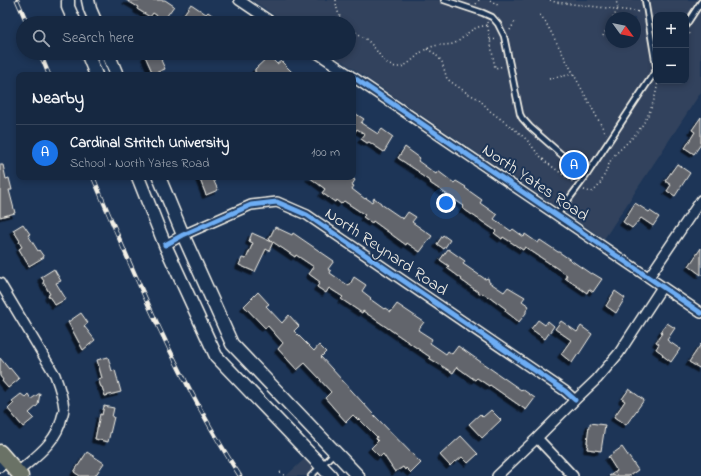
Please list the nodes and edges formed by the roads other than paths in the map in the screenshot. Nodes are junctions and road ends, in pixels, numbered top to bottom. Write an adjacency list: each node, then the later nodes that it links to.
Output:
1 (68, 0): 7 (street)
2 (88, 0): 8 (street)
3 (239, 0): 9 (street)
4 (444, 0): 20 (lane)
5 (645, 0): 11 (lane)
6 (701, 2): 10 (lane)
7 (72, 16)
8 (93, 16)
9 (263, 16)
10 (689, 20)
11 (653, 48)
12 (90, 60): 15 (street)
13 (111, 60): 16 (street)
14 (328, 60): 17 (street)
15 (95, 72)
16 (116, 72)
17 (346, 72)
18 (653, 74): 20 (lane)
19 (356, 79): 24 (street, North Yates Road)
20 (586, 176): 24 (lane)
21 (139, 180): 26 (street)
22 (160, 180): 25 (street)
23 (701, 200): 27 (street)
24 (557, 215): 27 (street, North Yates Road)
25 (183, 235): 26 (street, North Reynard Road); 31 (street, North Reynard Road); 33 (street)
26 (165, 245): 35 (street)
27 (649, 277): 29 (street, North Yates Road)
28 (0, 283): 36 (street)
29 (662, 286): 30 (street, North Yates Road); 31 (street)
30 (701, 313)
31 (575, 400): 32 (street)
32 (537, 438): 40 (street); 41 (street)
33 (335, 452): 35 (lane); 39 (street)
34 (2, 459): 36 (main road)
35 (322, 466): 37 (lane); 38 (street)
36 (20, 474)
37 (311, 476)
38 (332, 476)
39 (358, 476)
40 (497, 476)
41 (573, 476)

